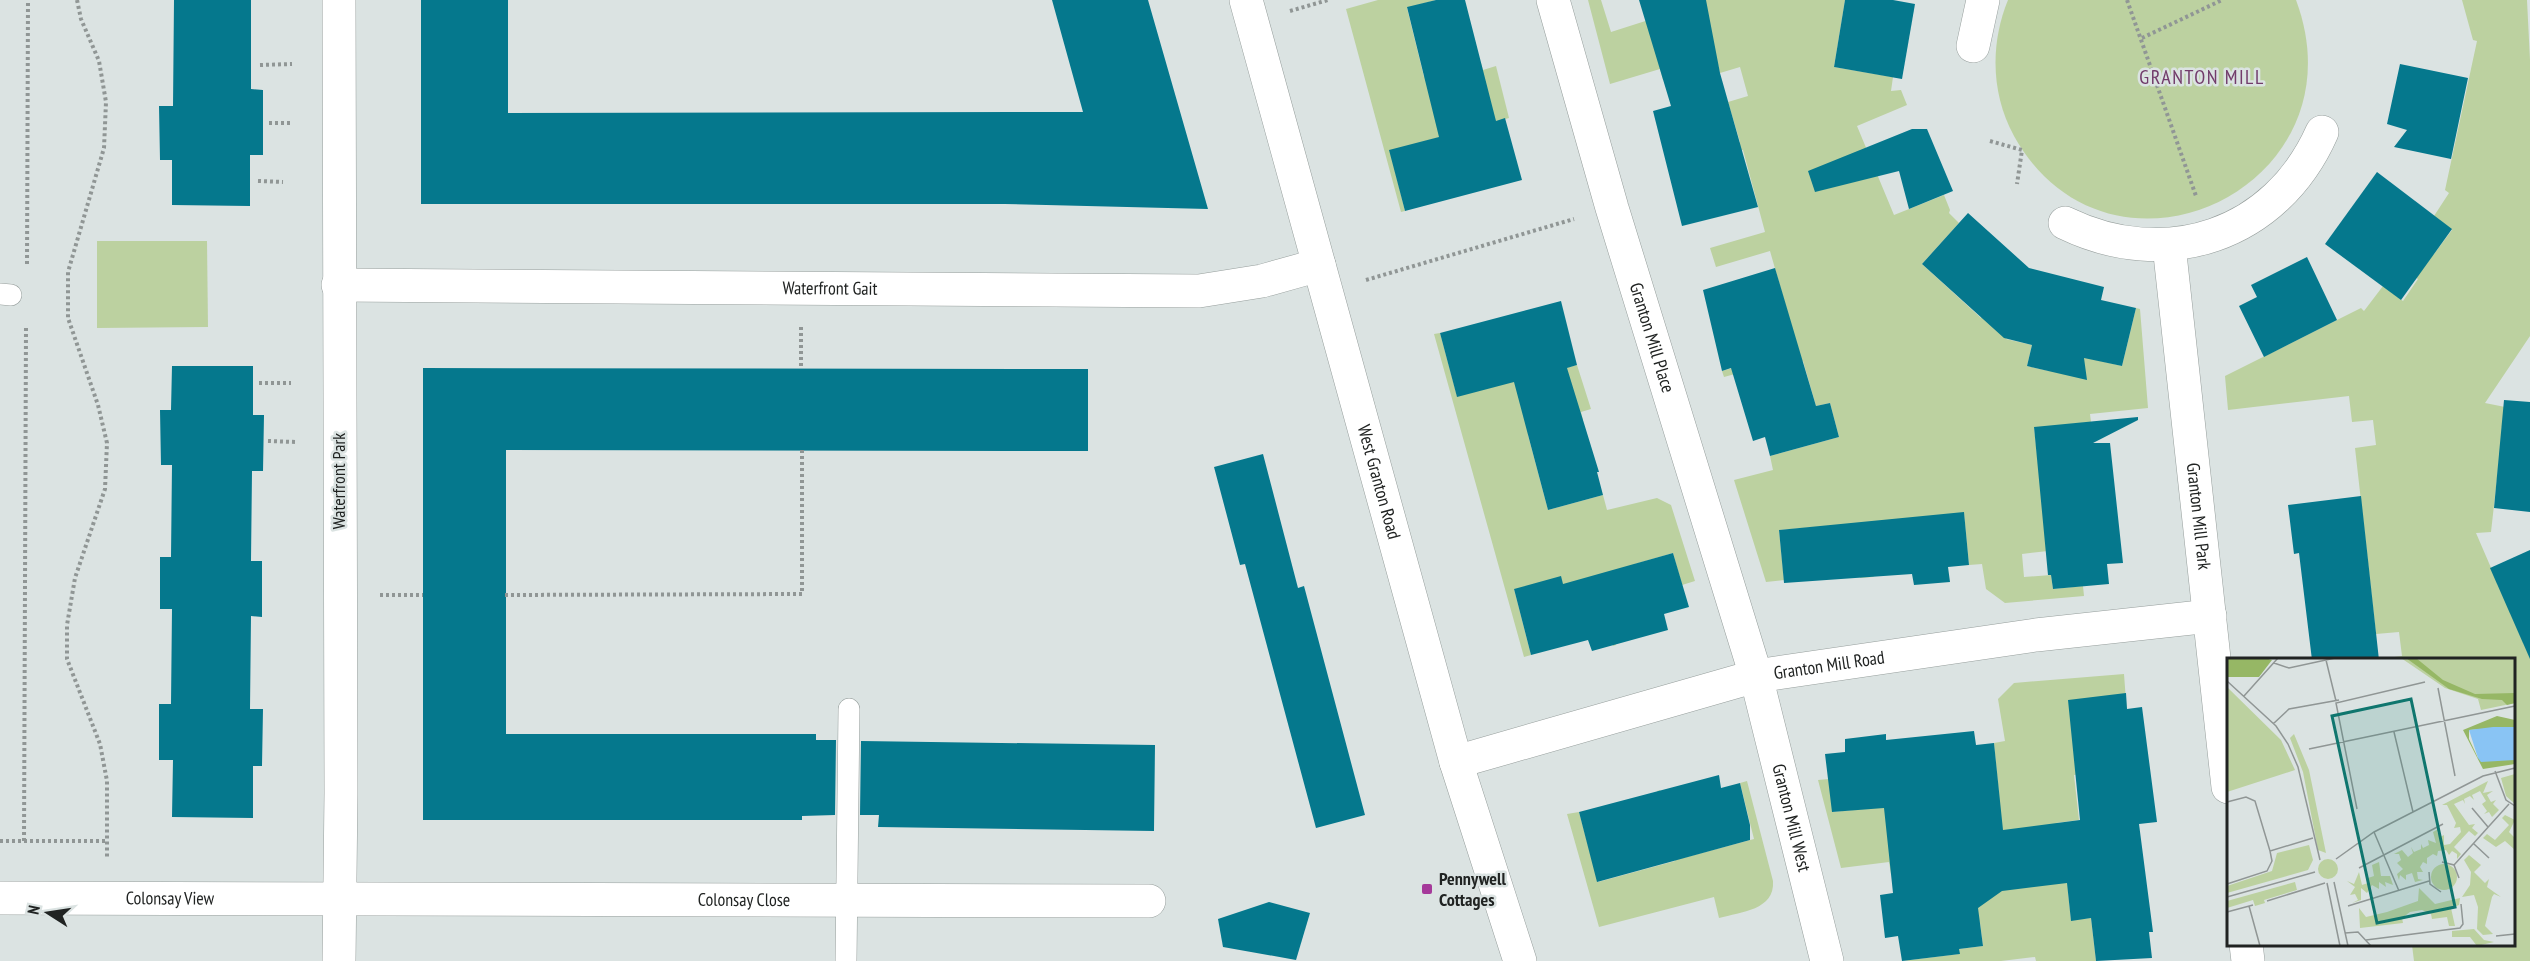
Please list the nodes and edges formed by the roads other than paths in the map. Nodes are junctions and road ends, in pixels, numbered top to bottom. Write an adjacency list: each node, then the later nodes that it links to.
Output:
1 (339, 0): 10 (street, Waterfront Park)
2 (1246, 0): 9 (street, West Granton Road)
3 (1553, 0): 12 (street, Granton Mill Place)
4 (1983, 0): 5 (street)
5 (1973, 46)
6 (2322, 132): 8 (street)
7 (2065, 223): 8 (street)
8 (2169, 245): 11 (street, Granton Mill Park)
9 (1323, 278): 10 (street, Waterfront Gait); 14 (street, West Granton Road)
10 (338, 285): 17 (street, Waterfront Park)
11 (2210, 616): 12 (street, Granton Mill Road); 15 (street, Granton Mill Park)
12 (1756, 676): 14 (street, Granton Mill Road); 24 (street, Granton Mill West)
13 (849, 709): 18 (lane)
14 (1456, 762): 23 (street, West Granton Road)
15 (2227, 770)
16 (0, 898): 17 (street, Colonsay View)
17 (339, 900): 18 (street, Colonsay Close); 21 (street, Waterfront Park)
18 (846, 901): 19 (street, Colonsay Close); 22 (lane)
19 (1149, 901)
20 (2246, 946): 25 (street)
21 (339, 961)
22 (846, 961)
23 (1520, 961)
24 (1827, 961)
25 (2248, 961)

